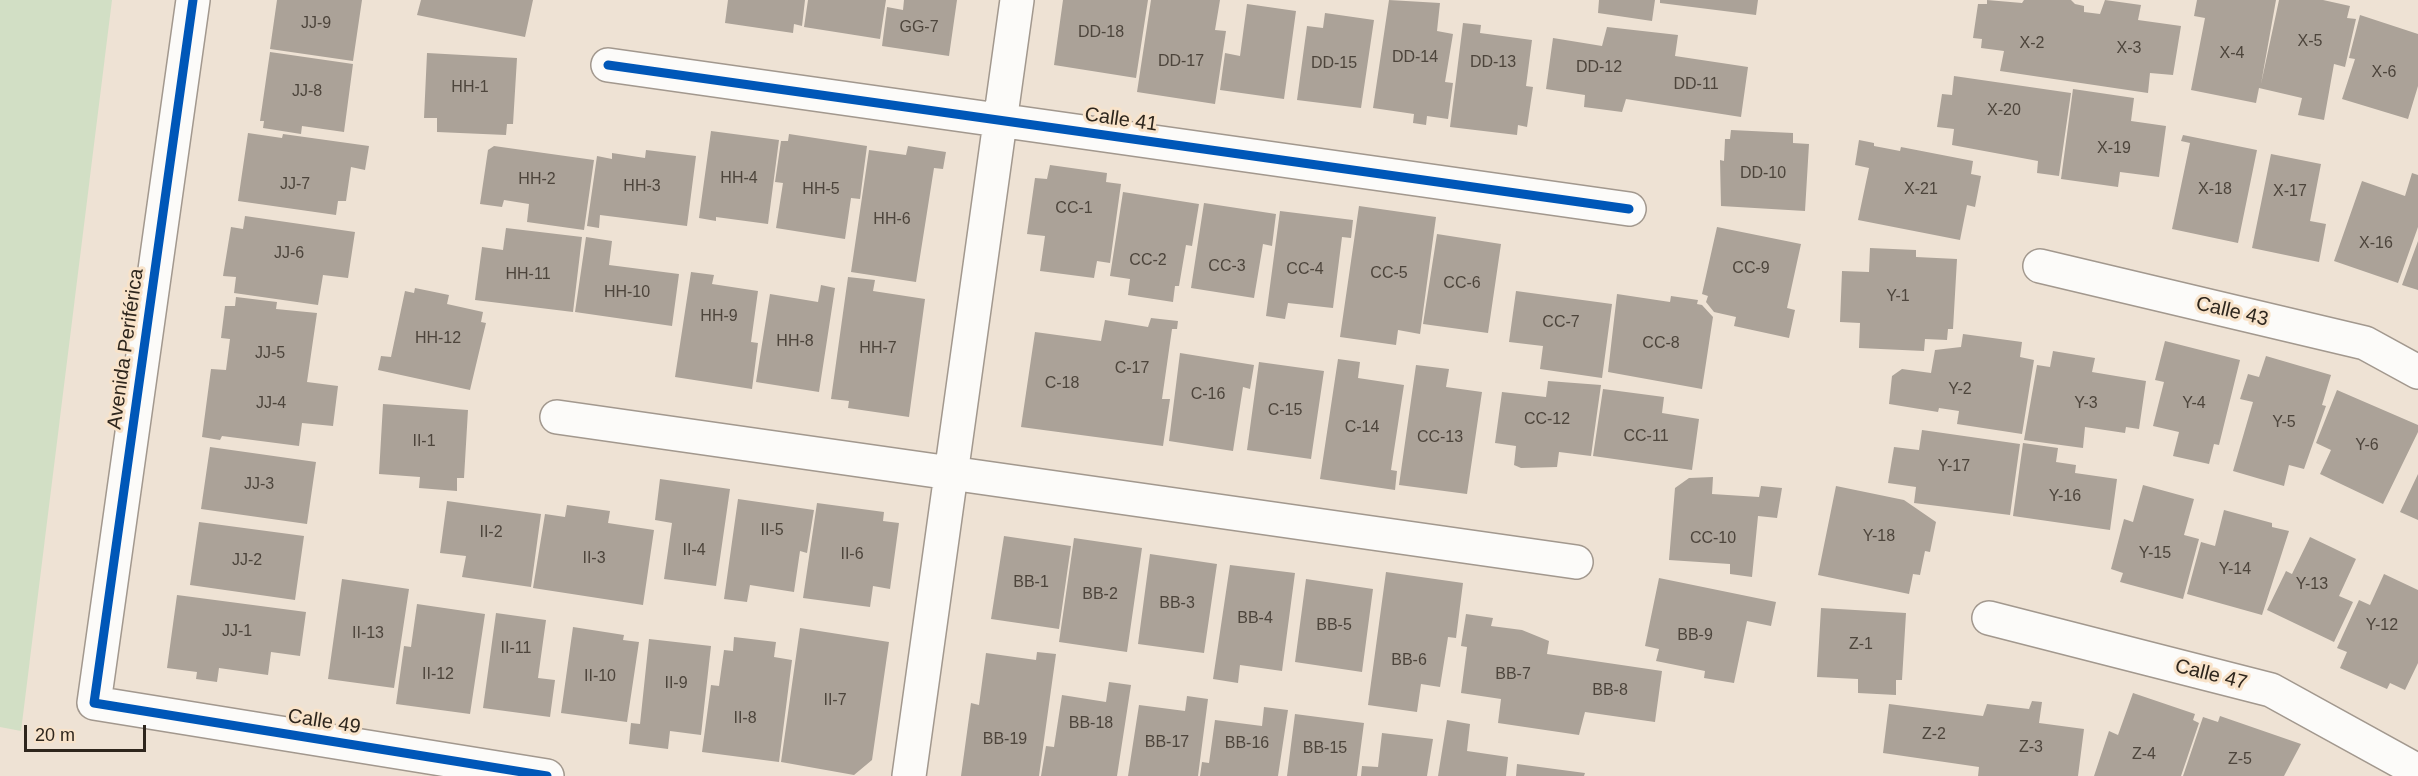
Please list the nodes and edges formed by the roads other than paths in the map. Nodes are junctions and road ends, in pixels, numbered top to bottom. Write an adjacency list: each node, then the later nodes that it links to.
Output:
1 (193, 0): 12 (street, Avenida Periférica)
2 (1017, 0): 4 (street)
3 (608, 65): 4 (street, Calle 41)
4 (1000, 122): 5 (street, Calle 41); 9 (street)
5 (1629, 209)
6 (2040, 266): 7 (street, Calle 43)
7 (2418, 372)
8 (557, 417): 9 (street)
9 (950, 474): 10 (street); 15 (street)
10 (1575, 562)
11 (1989, 618): 13 (street, Calle 47)
12 (94, 703): 14 (street, Calle 49)
13 (2418, 771)
14 (547, 776)
15 (909, 776)

